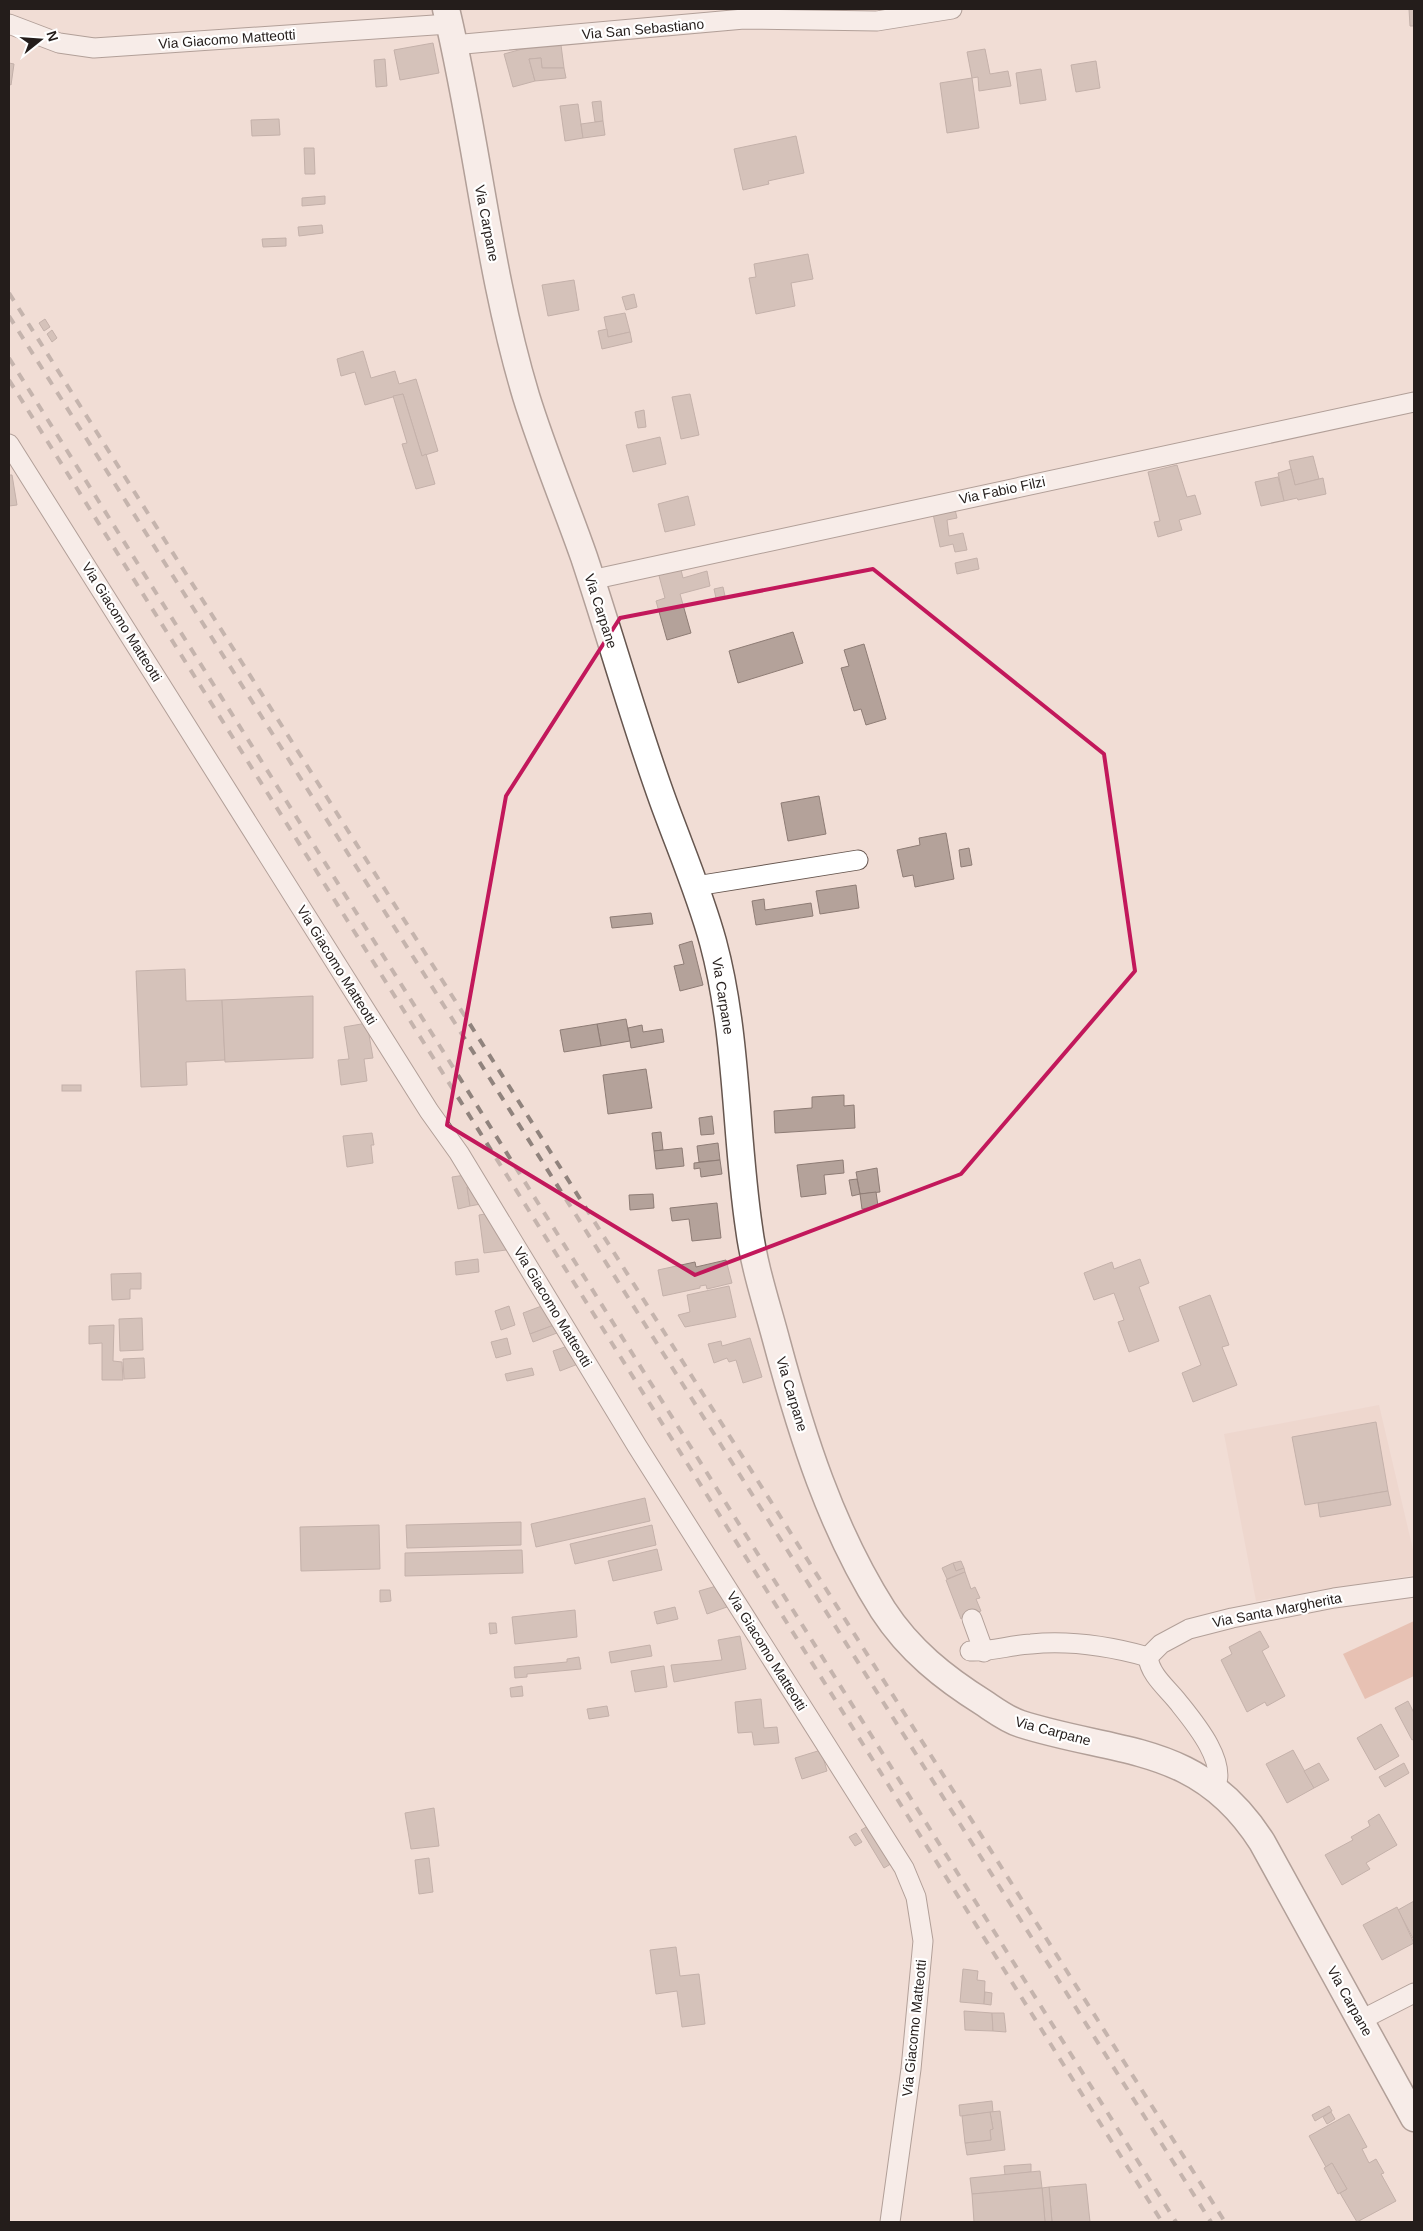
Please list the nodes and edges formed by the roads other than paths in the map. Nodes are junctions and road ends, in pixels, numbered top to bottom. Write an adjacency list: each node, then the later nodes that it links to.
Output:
1 (952, 9): 3 (street, Via San Sebastiano)
2 (9, 24): 3 (street, Via Giacomo Matteotti)
3 (449, 26): 6 (street, Via Carpane)
4 (1414, 402): 6 (street, Via Fabio Filzi)
5 (9, 444): 16 (street, Via Giacomo Matteotti)
6 (591, 580): 8 (street, Via Carpane)
7 (858, 860): 8 (street)
8 (696, 886): 12 (street, Via Carpane)
9 (1414, 1587): 11 (street, Via Santa Margherita)
10 (972, 1619): 11 (street)
11 (1148, 1657): 12 (street)
12 (1215, 1788): 14 (street, Via Carpane)
13 (1414, 1993): 14 (street)
14 (1361, 2020): 15 (street, Via Carpane)
15 (1414, 2118)
16 (890, 2222)

